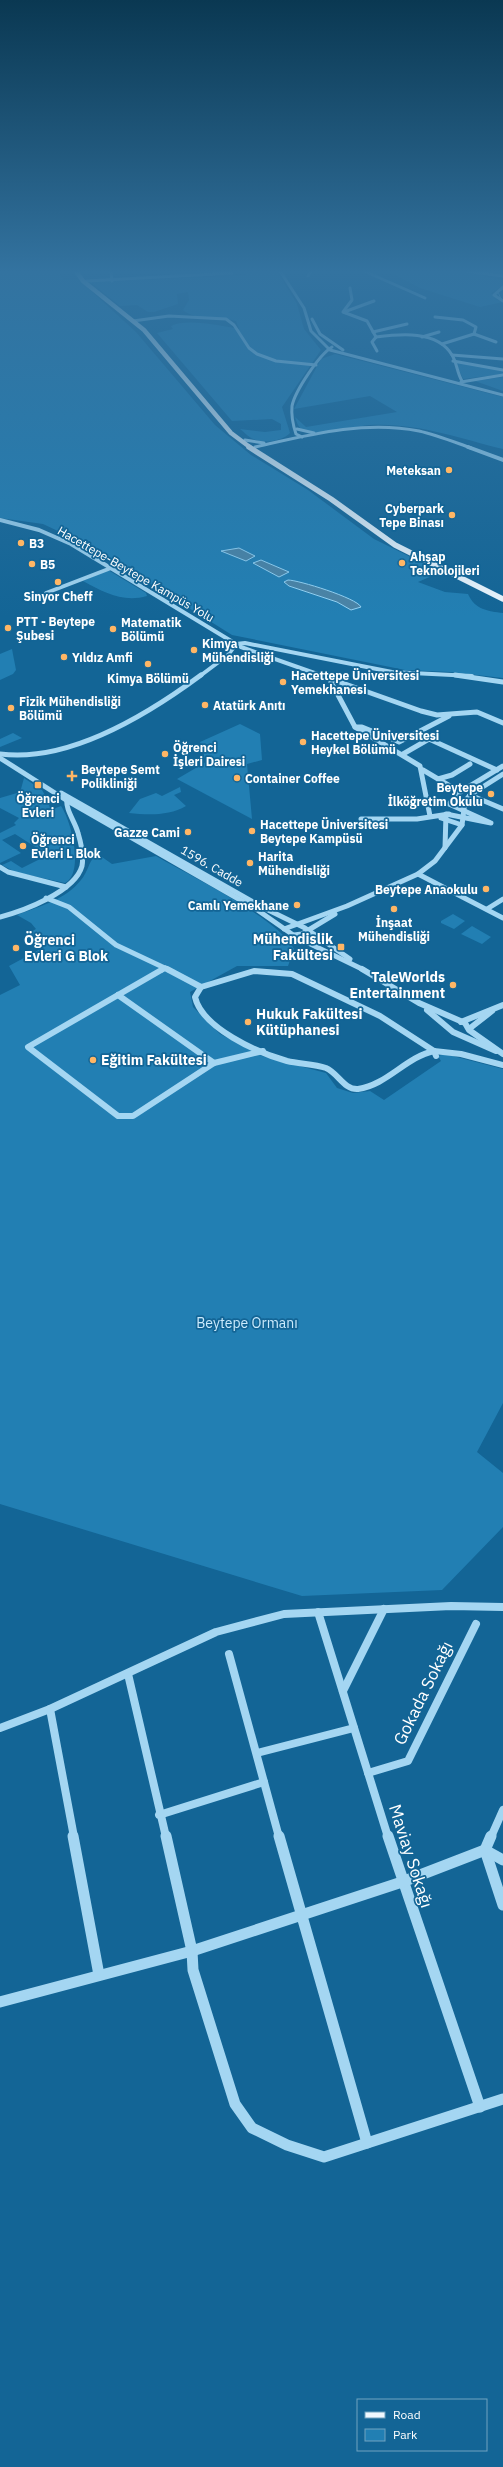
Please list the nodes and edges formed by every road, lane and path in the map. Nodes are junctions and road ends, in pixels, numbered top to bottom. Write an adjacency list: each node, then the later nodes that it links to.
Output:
1 (191, 386): 7 (main road)
2 (303, 386): 6 (street)
3 (478, 386): 5 (street)
4 (479, 386): 5 (street)
5 (503, 394)
6 (293, 424): 8 (street); 10 (street)
7 (226, 428): 11 (main road); 13 (main road)
8 (297, 429): 9 (street); 10 (street)
9 (320, 433): 10 (street); 15 (street)
10 (300, 436): 12 (street)
11 (245, 440): 12 (street); 13 (main road)
12 (271, 445): 13 (street); 14 (street)
13 (254, 449): 14 (main road); 16 (main road)
14 (266, 454): 16 (main road)
15 (503, 460)
16 (278, 464): 20 (main road)
17 (0, 520): 18 (street, Hacettepe-Beytepe Kampüs Yolu)
18 (111, 568): 19 (street); 21 (street, Hacettepe-Beytepe Kampüs Yolu)
19 (46, 593)
20 (503, 599)
21 (238, 645): 22 (street); 23 (street); 29 (street)
22 (329, 678): 24 (street); 26 (street)
23 (503, 683)
24 (450, 715): 25 (street); 26 (street)
25 (503, 724)
26 (355, 727): 28 (street)
27 (0, 754): 29 (street)
28 (403, 754): 34 (street); 35 (street)
29 (24, 756): 33 (street)
30 (0, 758): 33 (street, 1596. Cadde)
31 (470, 764): 37 (street)
32 (503, 766): 35 (street)
33 (15, 767): 40 (street, 1596. Cadde)
34 (423, 770): 37 (street); 45 (street)
35 (497, 770): 38 (street)
36 (503, 774): 39 (street)
37 (438, 780): 38 (street)
38 (460, 792): 42 (street)
39 (470, 795): 41 (street); 44 (street)
40 (67, 798): 52 (street); 59 (street, 1596. Cadde); 60 (street, 1596. Cadde)
41 (503, 809)
42 (446, 814): 43 (street); 44 (street); 47 (street)
43 (438, 815): 45 (street); 47 (street)
44 (462, 815): 48 (street)
45 (430, 816): 46 (street)
46 (362, 819)
47 (445, 821): 48 (street); 49 (street)
48 (462, 825): 49 (street)
49 (445, 848): 51 (street)
50 (0, 867): 52 (street)
51 (418, 874): 55 (street); 56 (street)
52 (66, 887): 53 (street)
53 (46, 898): 57 (street); 64 (street)
54 (503, 899): 56 (street)
55 (347, 906): 59 (street); 61 (street)
56 (487, 909): 58 (street)
57 (0, 917)
58 (503, 918)
59 (296, 923): 60 (street); 61 (street, 1596. Cadde)
60 (284, 929): 62 (street, 1596. Cadde)
61 (307, 930): 62 (street); 63 (street, 1596. Cadde)
62 (294, 935): 63 (street, 1596. Cadde)
63 (359, 967): 67 (street)
64 (165, 968): 65 (street); 66 (street)
65 (201, 987): 74 (street); 76 (street)
66 (118, 995): 77 (street); 77 (street)
67 (419, 1003): 70 (street); 71 (street)
68 (503, 1005): 69 (street)
69 (494, 1009): 70 (street); 72 (street)
70 (462, 1022): 71 (street); 72 (street)
71 (450, 1028): 73 (street)
72 (469, 1029): 73 (street); 75 (street)
73 (460, 1034): 75 (street)
74 (263, 1051): 76 (street); 77 (street)
75 (501, 1053)
76 (435, 1054): 78 (street)
77 (214, 1064)
78 (503, 1065)
79 (503, 1607): 80 (street)
80 (384, 1609): 81 (street); 85 (street)
81 (318, 1612): 84 (street); 85 (street, Maviay Sokağı)
82 (476, 1624): 90 (street, Gokada Sokağı)
83 (229, 1654): 89 (street)
84 (128, 1674): 86 (street); 93 (street)
85 (342, 1691): 88 (street, Maviay Sokağı)
86 (50, 1709): 87 (street); 100 (street)
87 (0, 1728)
88 (354, 1728): 89 (street); 90 (street, Maviay Sokağı)
89 (257, 1753): 91 (street)
90 (368, 1773): 96 (street, Maviay Sokağı)
91 (264, 1782): 93 (street); 98 (street)
92 (503, 1810): 94 (street)
93 (159, 1815): 99 (street)
94 (485, 1850): 95 (street); 96 (street); 97 (street)
95 (503, 1860)
96 (402, 1882): 98 (street); 103 (street, Maviay Sokağı)
97 (503, 1905)
98 (300, 1915): 99 (street); 104 (street)
99 (192, 1951): 100 (street); 104 (street)
100 (99, 1974): 101 (street)
101 (0, 2002)
102 (503, 2099): 103 (street)
103 (480, 2106): 104 (street)
104 (368, 2143)

